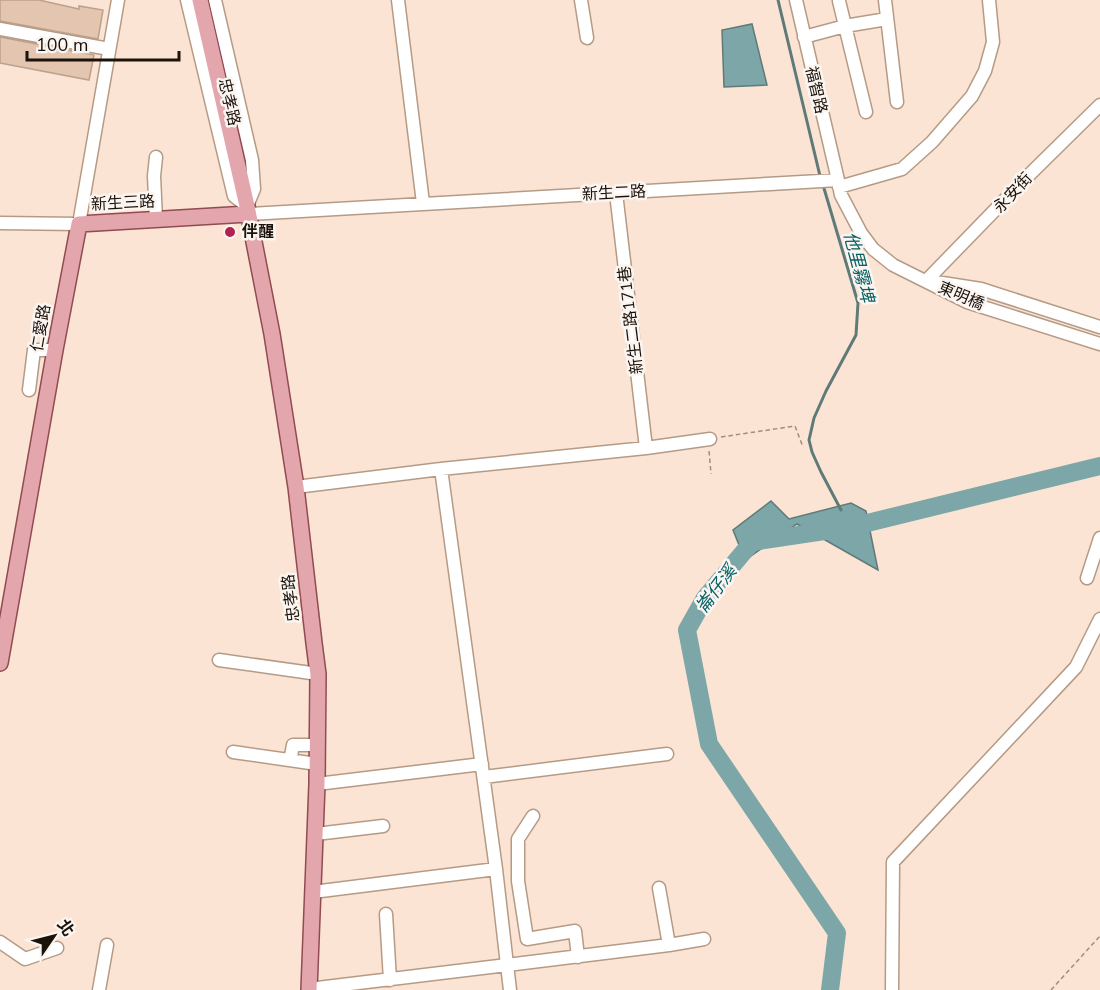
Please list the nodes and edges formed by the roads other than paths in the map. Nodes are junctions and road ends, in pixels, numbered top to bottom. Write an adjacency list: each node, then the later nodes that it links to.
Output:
1 (118, 0): 16 (street, 仁愛路)
2 (187, 0): 24 (street, 忠孝路)
3 (200, 0): 24 (main road)
4 (215, 0): 24 (street, 忠孝路)
5 (398, 0): 23 (street)
6 (581, 0): 15 (street)
7 (796, 0): 14 (street, 福智路)
8 (885, 0): 11 (street)
9 (989, 0): 21 (street, 新生二路)
10 (839, 1): 12 (street)
11 (887, 19): 12 (street); 17 (street)
12 (845, 26): 14 (street); 19 (street)
13 (0, 29): 16 (street)
14 (804, 37): 21 (street, 福智路)
15 (587, 38)
16 (109, 49): 27 (street, 仁愛路)
17 (897, 102)
18 (1100, 105): 28 (street, 永安街)
19 (866, 112)
20 (156, 157): 25 (street)
21 (838, 183): 22 (street, 新生二路); 28 (street)
22 (616, 193): 23 (street, 新生二路); 34 (street, 新生二路171巷)
23 (423, 203): 24 (street, 新生二路)
24 (248, 210): 25 (main road, 新生三路); 36 (main road, 忠孝路)
25 (156, 219): 27 (main road, 新生三路)
26 (0, 223): 27 (street, 新生三路)
27 (79, 224): 31 (main road, 仁愛路)
28 (926, 281): 29 (street, 東明橋); 30 (street, 東明橋)
29 (1100, 327)
30 (1100, 344)
31 (55, 350): 32 (street); 41 (main road, 仁愛路)
32 (29, 390)
33 (710, 439): 34 (street)
34 (646, 448): 35 (street)
35 (441, 469): 36 (street); 48 (street)
36 (296, 487): 42 (main road, 忠孝路)
37 (1100, 538): 38 (street)
38 (1087, 578)
39 (1100, 619): 68 (street)
40 (219, 660): 42 (street)
41 (0, 663)
42 (318, 674): 43 (main road, 忠孝路)
43 (317, 745): 46 (street); 47 (main road, 忠孝路)
44 (232, 752): 47 (street)
45 (667, 754): 48 (street)
46 (291, 756)
47 (317, 764): 49 (main road, 忠孝路)
48 (483, 770): 49 (street); 53 (street)
49 (317, 784): 52 (main road, 忠孝路)
50 (532, 816): 62 (street)
51 (383, 826): 52 (street)
52 (315, 834): 55 (main road, 忠孝路)
53 (496, 869): 55 (street); 63 (street)
54 (659, 888): 60 (street)
55 (313, 892): 65 (main road, 忠孝路)
56 (386, 914): 64 (street)
57 (704, 939): 60 (street)
58 (0, 942): 61 (street)
59 (107, 945): 66 (street)
60 (669, 945): 62 (street)
61 (57, 948)
62 (578, 957): 63 (street)
63 (507, 966): 64 (street); 67 (street)
64 (396, 983): 65 (street)
65 (309, 989)
66 (99, 990)
67 (510, 990)
68 (892, 990)

